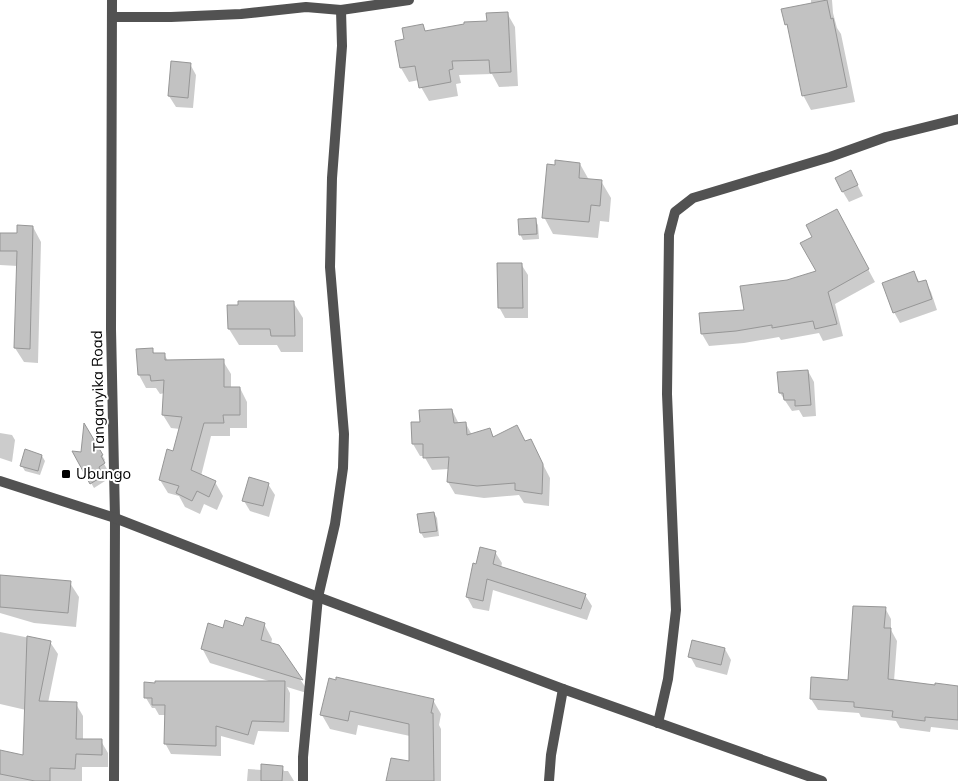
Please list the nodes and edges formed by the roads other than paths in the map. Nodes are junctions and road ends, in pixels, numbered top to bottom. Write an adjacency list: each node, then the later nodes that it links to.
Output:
1 (112, 0): 4 (street, Tanganyika Road)
2 (409, 0): 3 (street)
3 (341, 10): 4 (street); 8 (street)
4 (112, 17): 7 (street, Tanganyika Road)
5 (958, 120): 10 (street)
6 (0, 481): 7 (street)
7 (115, 518): 8 (street); 11 (street, Tanganyika Road)
8 (318, 597): 9 (street); 12 (street)
9 (563, 689): 10 (street); 13 (street)
10 (658, 723): 14 (street)
11 (114, 781)
12 (303, 781)
13 (549, 781)
14 (822, 781)

